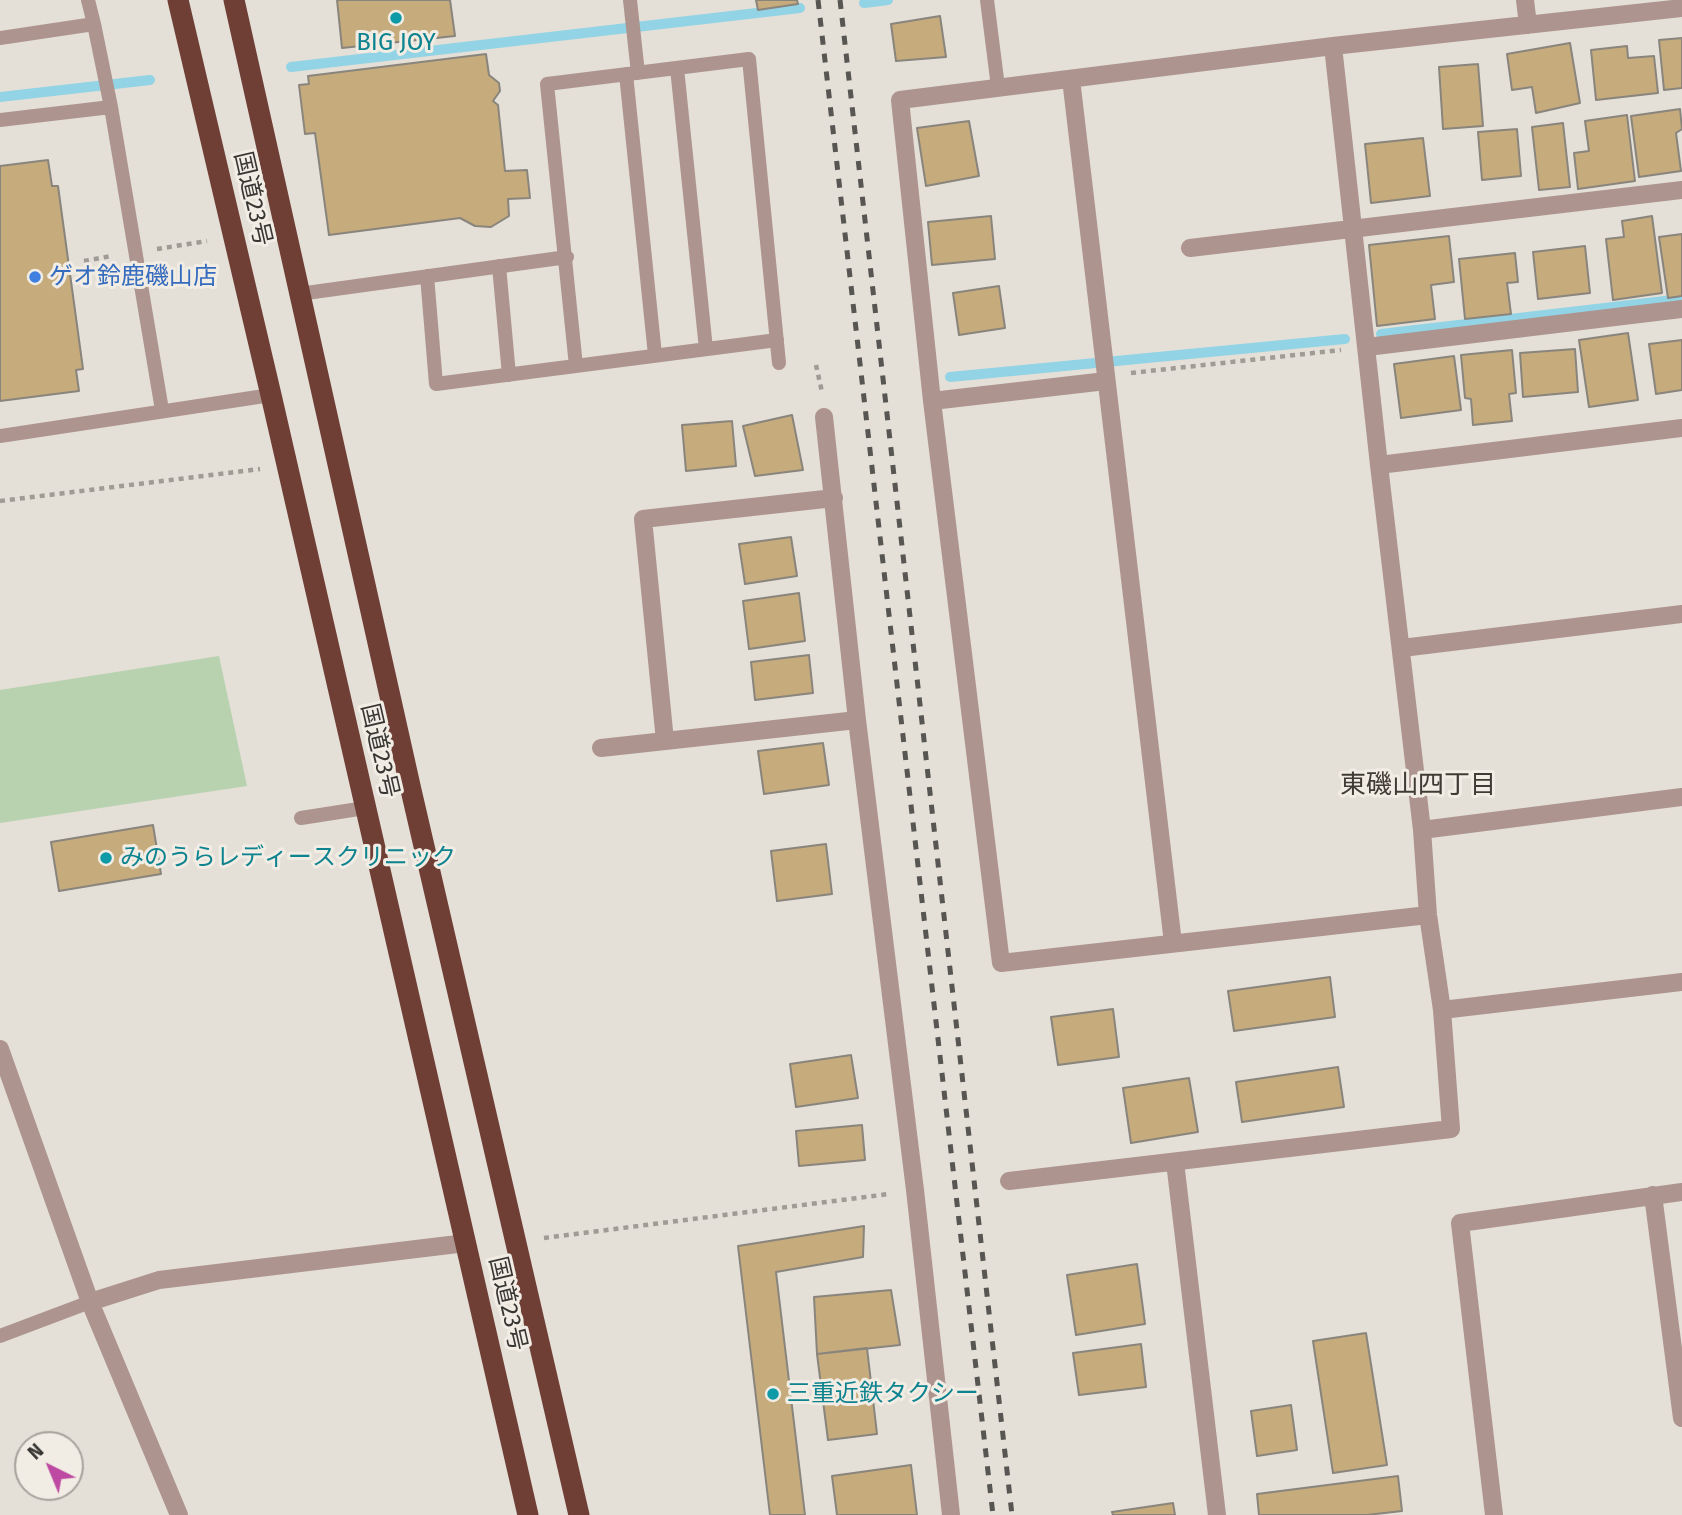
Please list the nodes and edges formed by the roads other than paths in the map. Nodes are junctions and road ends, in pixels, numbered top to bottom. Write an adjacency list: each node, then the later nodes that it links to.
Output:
1 (88, 0): 8 (lane)
2 (178, 0): 34 (highway, 国道23号)
3 (234, 0): 24 (highway, 国道23号)
4 (1525, 0): 9 (street)
5 (630, 5): 13 (lane)
6 (988, 5): 15 (lane)
7 (1682, 8): 9 (street)
8 (94, 24): 10 (lane); 16 (lane)
9 (1528, 25): 11 (street)
10 (0, 38)
11 (1333, 46): 14 (street); 19 (street)
12 (677, 68): 13 (lane); 26 (lane); 28 (lane)
13 (632, 74): 21 (lane); 29 (lane)
14 (1071, 79): 15 (street); 32 (street)
15 (998, 87): 35 (street)
16 (110, 102): 17 (lane); 36 (lane)
17 (0, 120)
18 (1682, 190): 19 (street)
19 (1353, 230): 20 (street); 27 (street)
20 (1190, 248)
21 (567, 257): 22 (lane); 31 (lane)
22 (499, 266): 23 (lane); 33 (lane)
23 (427, 276): 24 (lane); 33 (lane)
24 (299, 294): 66 (highway, 国道23号)
25 (1682, 309): 27 (street)
26 (777, 340): 28 (lane); 30 (lane)
27 (1367, 347): 40 (street)
28 (706, 349): 29 (lane)
29 (655, 355): 31 (lane)
30 (779, 363)
31 (576, 366): 33 (lane)
32 (1105, 370): 35 (street); 52 (street)
33 (509, 375)
34 (271, 395): 36 (lane); 48 (highway, 国道23号)
35 (932, 401): 52 (street)
36 (162, 410): 39 (lane)
37 (824, 417): 41 (street)
38 (1682, 428): 40 (street)
39 (0, 436)
40 (1379, 465): 43 (street)
41 (834, 498): 44 (street); 45 (street)
42 (1682, 614): 43 (street)
43 (1402, 648): 50 (street)
44 (857, 720): 45 (street); 67 (street)
45 (665, 741): 46 (street)
46 (601, 748)
47 (1682, 797): 50 (street)
48 (365, 808): 49 (lane); 60 (highway, 国道23号)
49 (302, 818)
50 (1423, 830): 51 (street)
51 (1428, 915): 52 (street); 54 (street)
52 (1173, 943)
53 (1682, 982): 54 (street)
54 (1442, 1010): 56 (street)
55 (0, 1049): 61 (street)
56 (1175, 1162): 57 (street); 68 (street)
57 (1009, 1181)
58 (1682, 1192): 59 (street)
59 (1654, 1195): 63 (street); 69 (street)
60 (466, 1243): 61 (street); 65 (highway, 国道23号)
61 (90, 1302): 62 (lane); 64 (street)
62 (0, 1336)
63 (1682, 1418)
64 (179, 1515)
65 (528, 1515)
66 (579, 1515)
67 (951, 1515)
68 (1217, 1515)
69 (1494, 1515)

